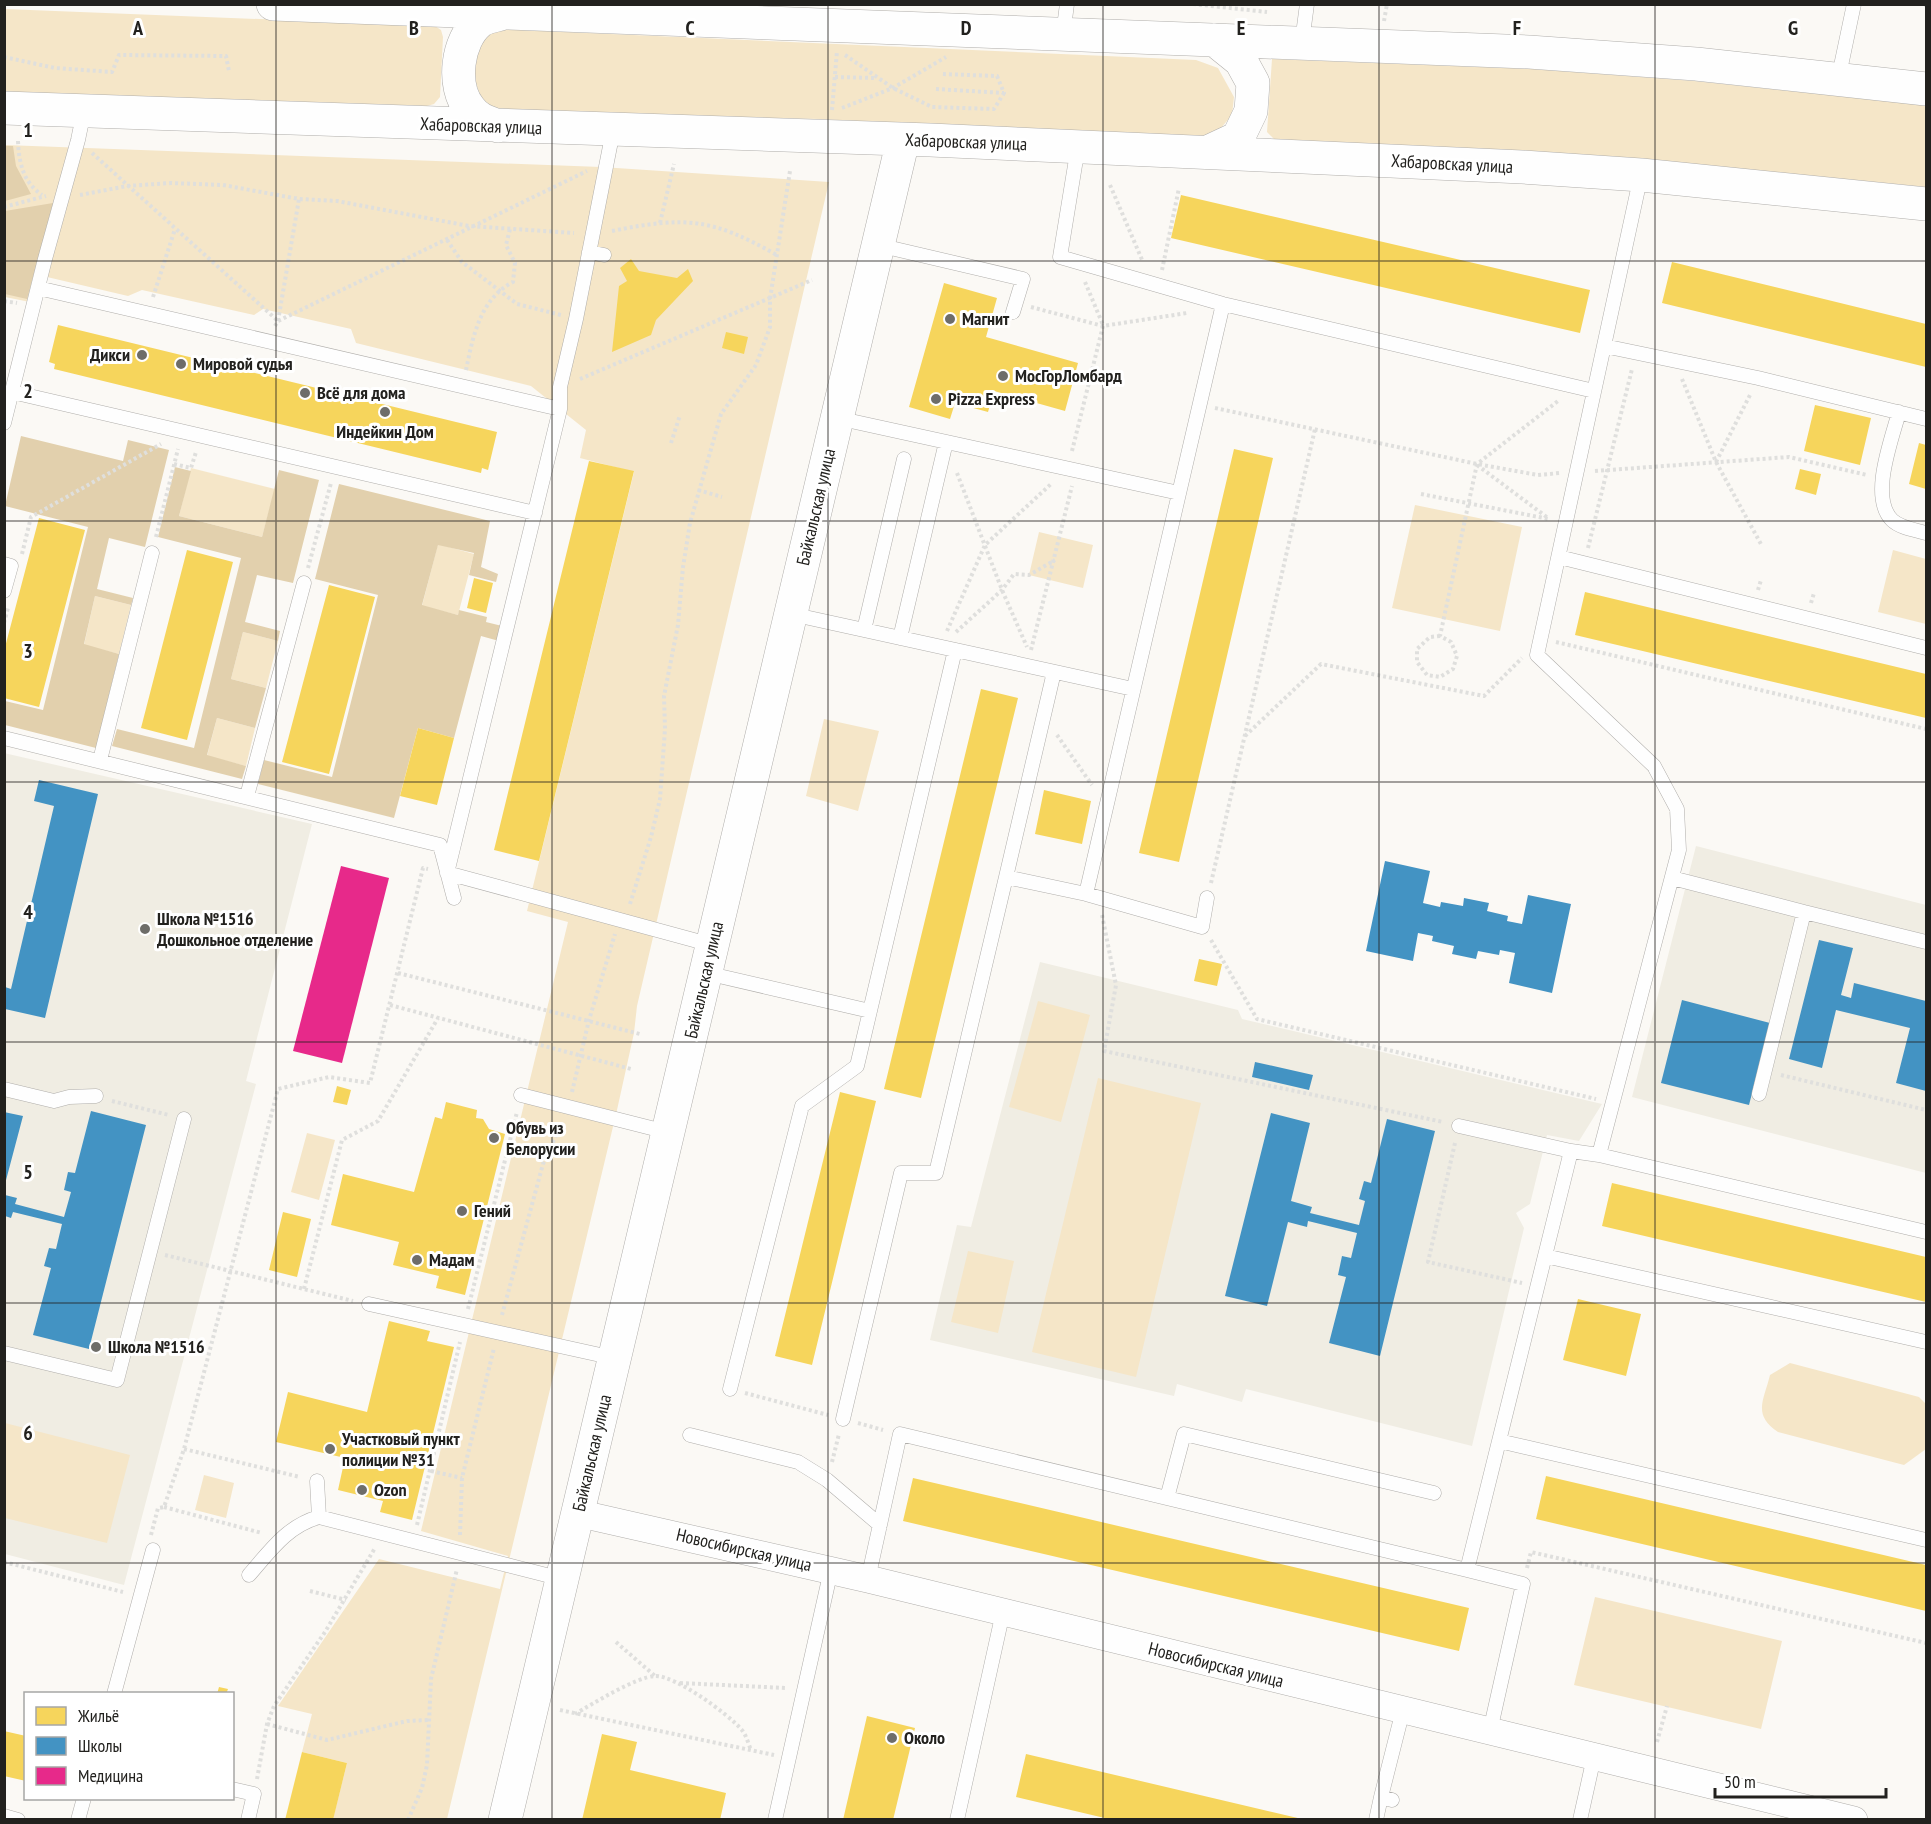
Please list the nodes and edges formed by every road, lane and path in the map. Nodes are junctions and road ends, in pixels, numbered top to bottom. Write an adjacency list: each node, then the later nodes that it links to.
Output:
1 (1306, 4): 10 (lane)
2 (1387, 4): 8 (path)
3 (1854, 4): 17 (lane)
4 (290, 5): 5 (main road)
5 (501, 14): 6 (main road); 26 (main road)
6 (760, 15): 7 (main road)
7 (1065, 20): 9 (main road)
8 (1384, 21)
9 (1215, 40): 10 (main road); 31 (main road)
10 (1302, 42): 17 (main road)
11 (4, 57): 13 (path)
12 (946, 57): 18 (path)
13 (229, 71)
14 (941, 74): 21 (path)
15 (835, 77): 16 (path); 16 (path); 23 (path)
16 (878, 78): 18 (path)
17 (1838, 80): 20 (main road)
18 (893, 88): 21 (path); 23 (path)
19 (936, 89): 21 (path)
20 (1926, 89)
21 (1004, 93)
22 (4, 108): 25 (main road, Хабаровская улица)
23 (832, 112): 24 (path)
24 (831, 119)
25 (81, 125): 26 (main road, Хабаровская улица); 36 (path); 39 (lane)
26 (498, 126): 29 (main road, Хабаровская улица)
27 (903, 140): 29 (main road, Хабаровская улица); 30 (main road, Хабаровская улица); 49 (main road, Байкальская улица)
28 (18, 141): 38 (path)
29 (610, 146): 44 (path); 47 (lane)
30 (1078, 147): 31 (main road, Хабаровская улица); 53 (lane)
31 (1208, 152): 34 (main road, Хабаровская улица)
32 (674, 164): 43 (path)
33 (790, 171): 52 (path)
34 (1641, 175): 41 (main road, Хабаровская улица); 65 (lane)
35 (1110, 185): 55 (path)
36 (127, 186): 39 (path); 40 (path); 45 (path)
37 (1179, 188): 55 (path)
38 (43, 196): 39 (path); 42 (path)
39 (64, 197): 56 (lane)
40 (299, 200): 44 (path); 63 (path)
41 (1926, 204)
42 (4, 207)
43 (660, 223): 47 (path); 52 (path)
44 (470, 226): 46 (path); 48 (path)
45 (175, 229): 61 (path); 63 (path)
46 (510, 229): 47 (path); 57 (path)
47 (592, 234): 50 (lane)
48 (447, 240): 57 (path); 63 (path)
49 (878, 245): 60 (lane); 77 (main road, Байкальская улица)
50 (589, 252): 51 (lane); 62 (lane)
51 (604, 255)
52 (777, 255): 58 (path)
53 (1076, 262): 55 (lane); 60 (path)
54 (812, 280): 58 (path)
55 (1158, 285): 59 (lane)
56 (38, 288): 61 (lane); 72 (lane)
57 (498, 290): 62 (path); 69 (path)
58 (770, 299): 70 (path); 92 (path)
59 (1223, 304): 71 (lane); 93 (lane)
60 (1014, 308)
61 (148, 313): 64 (lane)
62 (576, 319): 70 (lane)
63 (278, 321): 64 (path)
64 (265, 340): 69 (lane)
65 (1604, 346): 66 (lane); 71 (lane)
66 (1636, 354): 67 (lane); 89 (path)
67 (1675, 362): 68 (lane); 85 (path)
68 (1758, 378): 75 (lane); 85 (path)
69 (462, 386): 74 (lane)
70 (560, 387): 74 (lane)
71 (1588, 390): 86 (path); 90 (lane)
72 (12, 392): 79 (lane); 81 (lane)
73 (1211, 407): 80 (path)
74 (560, 409): 97 (lane)
75 (1899, 412): 78 (lane); 91 (lane)
76 (680, 415): 83 (path)
77 (837, 418): 82 (lane); 111 (main road, Байкальская улица)
78 (1926, 419)
79 (4, 423)
80 (1315, 429): 86 (path); 123 (path)
81 (182, 432): 87 (lane); 98 (path); 103 (path)
82 (945, 442): 88 (lane); 109 (path); 114 (lane)
83 (671, 443)
84 (904, 459): 112 (lane)
85 (1716, 462): 89 (path); 91 (path); 102 (path)
86 (1477, 464): 90 (path); 96 (path); 99 (path)
87 (335, 467): 97 (lane); 108 (path)
88 (1076, 470): 93 (lane); 105 (path)
89 (1607, 470): 90 (path); 106 (path)
90 (1577, 472): 100 (lane)
91 (1882, 478): 101 (lane)
92 (698, 490): 95 (path); 135 (path)
93 (1179, 493): 120 (lane)
94 (1421, 494): 96 (path)
95 (722, 497)
96 (1468, 503): 99 (path); 113 (path)
97 (535, 513): 128 (lane)
98 (31, 518)
99 (1550, 519): 100 (path)
100 (1566, 522): 104 (lane)
101 (1926, 533)
102 (1762, 546)
103 (152, 553): 125 (lane)
104 (1559, 557): 106 (lane); 115 (lane)
105 (1055, 560): 109 (path); 109 (path)
106 (1584, 563): 117 (lane)
107 (4, 564): 110 (lane)
108 (304, 583): 126 (lane)
109 (1002, 590): 116 (path)
110 (4, 591)
111 (791, 614): 112 (lane); 139 (main road, Байкальская улица)
112 (864, 630): 114 (lane)
113 (1440, 636): 113 (path)
114 (900, 638): 116 (lane)
115 (1541, 638): 122 (path); 123 (path); 130 (lane)
116 (940, 647): 118 (lane)
117 (1926, 648)
118 (955, 650): 119 (lane); 144 (lane)
119 (1054, 672): 120 (lane); 121 (lane)
120 (1133, 689): 127 (lane)
121 (1044, 717): 127 (path); 129 (lane)
122 (1926, 729)
123 (1245, 736): 133 (path)
124 (4, 738): 125 (lane)
125 (100, 760): 126 (lane)
126 (247, 796): 128 (lane)
127 (1106, 805): 131 (lane)
128 (447, 873): 132 (lane); 135 (lane); 142 (path)
129 (1006, 877): 131 (lane); 175 (lane)
130 (1672, 878): 134 (lane); 140 (lane)
131 (1086, 894): 137 (lane)
132 (454, 898)
133 (1208, 898): 137 (lane)
134 (1804, 912): 138 (lane); 150 (lane)
135 (620, 918): 139 (lane); 146 (path)
136 (1104, 922): 159 (path)
137 (1202, 927): 155 (path)
138 (1926, 942)
139 (709, 959): 144 (lane); 160 (main road, Байкальская улица)
140 (1651, 961): 141 (lane); 155 (lane)
141 (1666, 965)
142 (398, 973): 143 (path); 146 (path)
143 (390, 1005): 145 (path); 166 (path)
144 (870, 1011): 174 (lane)
145 (438, 1018): 148 (path); 168 (path)
146 (589, 1020): 147 (path); 148 (path)
147 (640, 1034)
148 (580, 1055): 149 (path); 156 (path)
149 (631, 1069)
150 (1764, 1071): 152 (lane); 157 (path)
151 (4, 1089): 154 (lane)
152 (1759, 1094)
153 (521, 1095): 156 (lane)
154 (96, 1096): 158 (path)
155 (1614, 1103): 162 (lane)
156 (569, 1106): 160 (lane); 170 (path)
157 (1926, 1110)
158 (184, 1119): 164 (lane)
159 (1459, 1126): 161 (lane); 167 (path)
160 (668, 1132): 173 (main road, Байкальская улица)
161 (1571, 1151): 162 (lane); 165 (lane)
162 (1599, 1155): 163 (lane)
163 (1926, 1232)
164 (150, 1251): 166 (path); 172 (lane)
165 (1545, 1256): 167 (lane); 171 (lane)
166 (231, 1271): 168 (path); 179 (path)
167 (1538, 1286): 178 (lane)
168 (303, 1289): 169 (path)
169 (369, 1304): 170 (lane)
170 (498, 1332): 173 (lane); 181 (path)
171 (1926, 1342)
172 (4, 1353)
173 (614, 1358): 187 (main road, Байкальская улица)
174 (730, 1389): 175 (path)
175 (843, 1419): 176 (path); 182 (path)
176 (900, 1434): 185 (lane); 189 (lane)
177 (690, 1435): 182 (lane)
178 (1499, 1441): 192 (lane); 197 (lane)
179 (184, 1449): 183 (path); 186 (path)
180 (430, 1471): 181 (path)
181 (462, 1478): 194 (path)
182 (827, 1480): 189 (lane)
183 (317, 1481): 188 (lane)
184 (1434, 1493): 185 (lane)
185 (1167, 1498): 197 (lane)
186 (164, 1507): 191 (path); 193 (path)
187 (577, 1513): 196 (street, Новосибирская улица); 199 (main road, Байкальская улица)
188 (319, 1517): 190 (lane); 191 (lane)
189 (880, 1525): 200 (lane)
190 (383, 1534): 194 (lane); 204 (path)
191 (282, 1538): 198 (lane)
192 (1926, 1540)
193 (151, 1545): 211 (lane)
194 (460, 1552): 199 (lane); 216 (path)
195 (4, 1562): 203 (path)
196 (831, 1570): 200 (street, Новосибирская улица); 210 (lane)
197 (1467, 1570): 201 (lane)
198 (249, 1575)
199 (562, 1579): 231 (main road, Байкальская улица)
200 (868, 1579): 205 (street, Новосибирская улица)
201 (1523, 1584): 207 (path); 218 (lane)
202 (310, 1591): 204 (path)
203 (134, 1595)
204 (346, 1600): 217 (path)
205 (1003, 1612): 214 (street, Новосибирская улица); 233 (lane)
206 (616, 1642): 208 (path)
207 (1926, 1643)
208 (655, 1676): 209 (path); 215 (path)
209 (679, 1683): 210 (path); 220 (path)
210 (804, 1689): 222 (lane)
211 (114, 1692)
212 (1667, 1706): 219 (path)
213 (560, 1710): 215 (path)
214 (1403, 1710): 218 (street, Новосибирская улица); 234 (lane)
215 (575, 1714): 220 (path)
216 (429, 1720): 217 (path); 230 (path)
217 (267, 1724): 224 (path)
218 (1490, 1731): 221 (street, Новосибирская улица)
219 (1657, 1742)
220 (751, 1750): 222 (path)
221 (1594, 1757): 235 (lane); 236 (street, Новосибирская улица)
222 (788, 1758): 232 (lane)
223 (234, 1789): 224 (lane)
224 (254, 1794): 229 (lane)
225 (83, 1800): 228 (lane)
226 (4, 1816): 227 (lane)
227 (18, 1820)
228 (78, 1820)
229 (248, 1820)
230 (408, 1820)
231 (505, 1820)
232 (775, 1820)
233 (957, 1820)
234 (1376, 1820)
235 (1580, 1820)
236 (1854, 1820)

